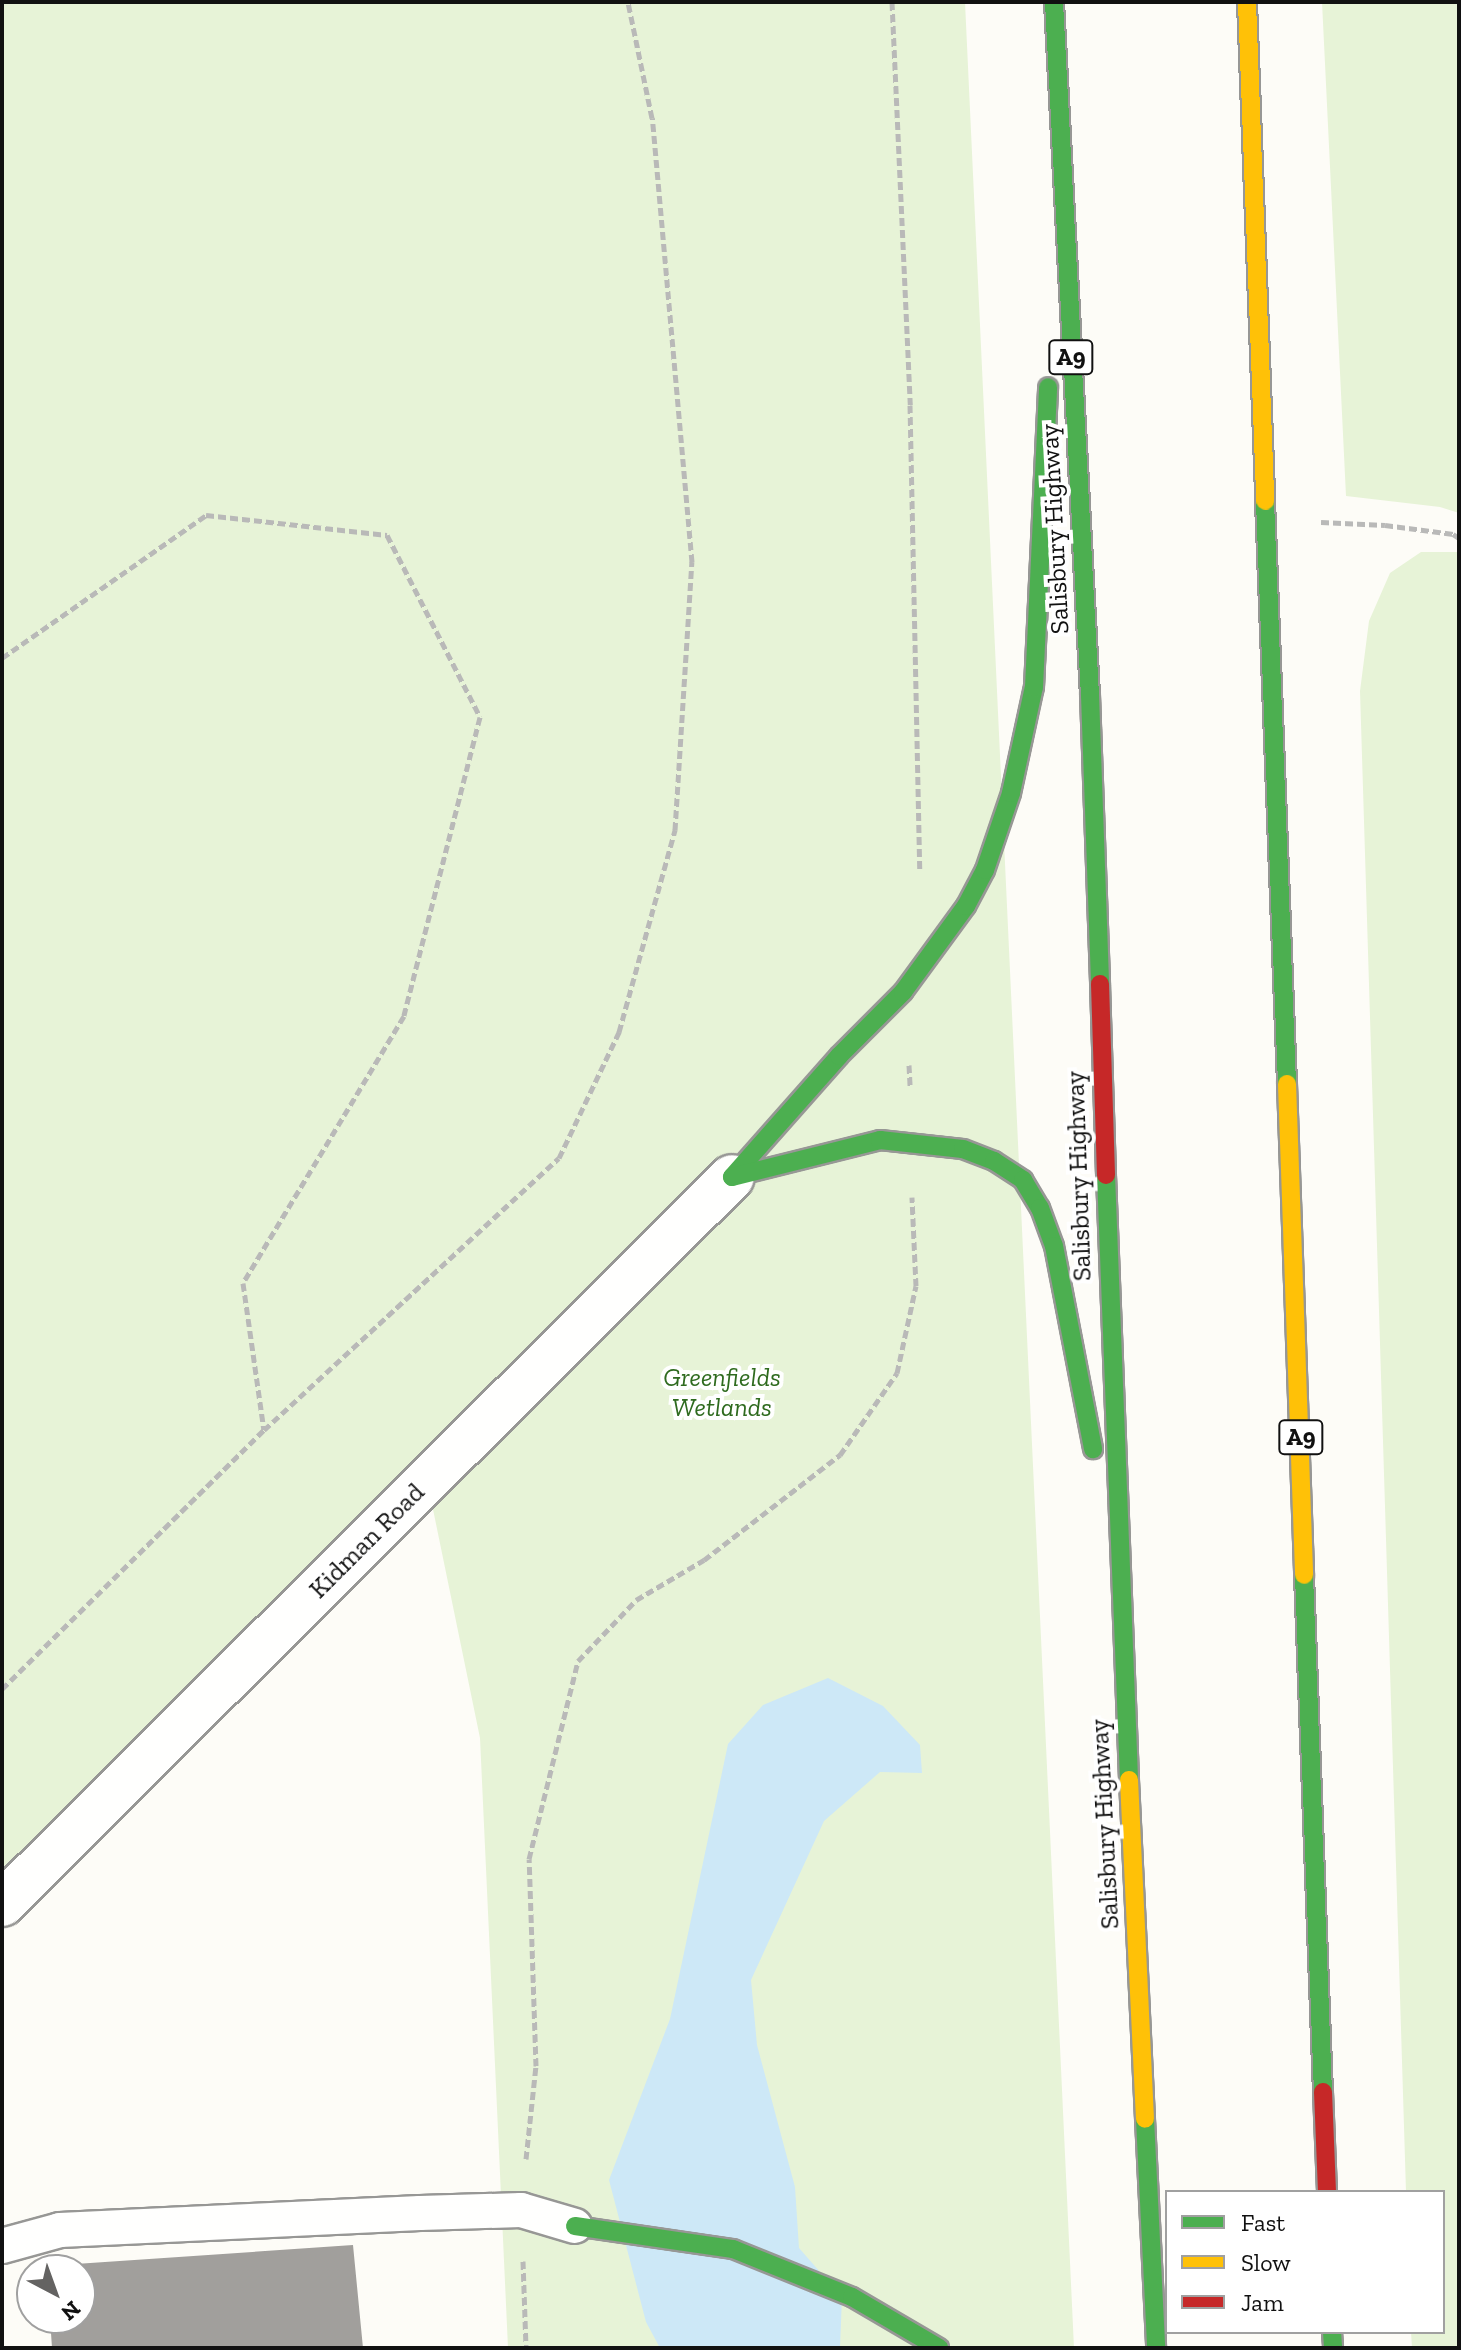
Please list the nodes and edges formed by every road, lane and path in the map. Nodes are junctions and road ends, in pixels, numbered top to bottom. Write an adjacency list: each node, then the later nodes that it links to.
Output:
1 (628, 2): 14 (path)
2 (892, 2): 11 (path)
3 (1055, 10): 5 (highway, Salisbury Highway / A9)
4 (1248, 10): 8 (highway, A9)
5 (1060, 143): 6 (highway); 15 (highway, Salisbury Highway / A9)
6 (1051, 314)
7 (1049, 360): 12 (highway)
8 (1268, 519): 9 (path); 18 (highway, A9)
9 (1459, 538)
10 (2, 658): 14 (path)
11 (920, 877)
12 (732, 1177): 15 (highway); 17 (street, Kidman Road)
13 (912, 1197): 19 (path)
14 (264, 1430): 16 (path)
15 (1120, 1589): 24 (highway, Salisbury Highway / A9)
16 (2, 1689)
17 (2, 1904)
18 (1327, 2190)
19 (521, 2210): 20 (lane); 21 (lane); 22 (path)
20 (575, 2226): 23 (highway)
21 (2, 2246)
22 (526, 2348)
23 (939, 2348)
24 (1156, 2348)

